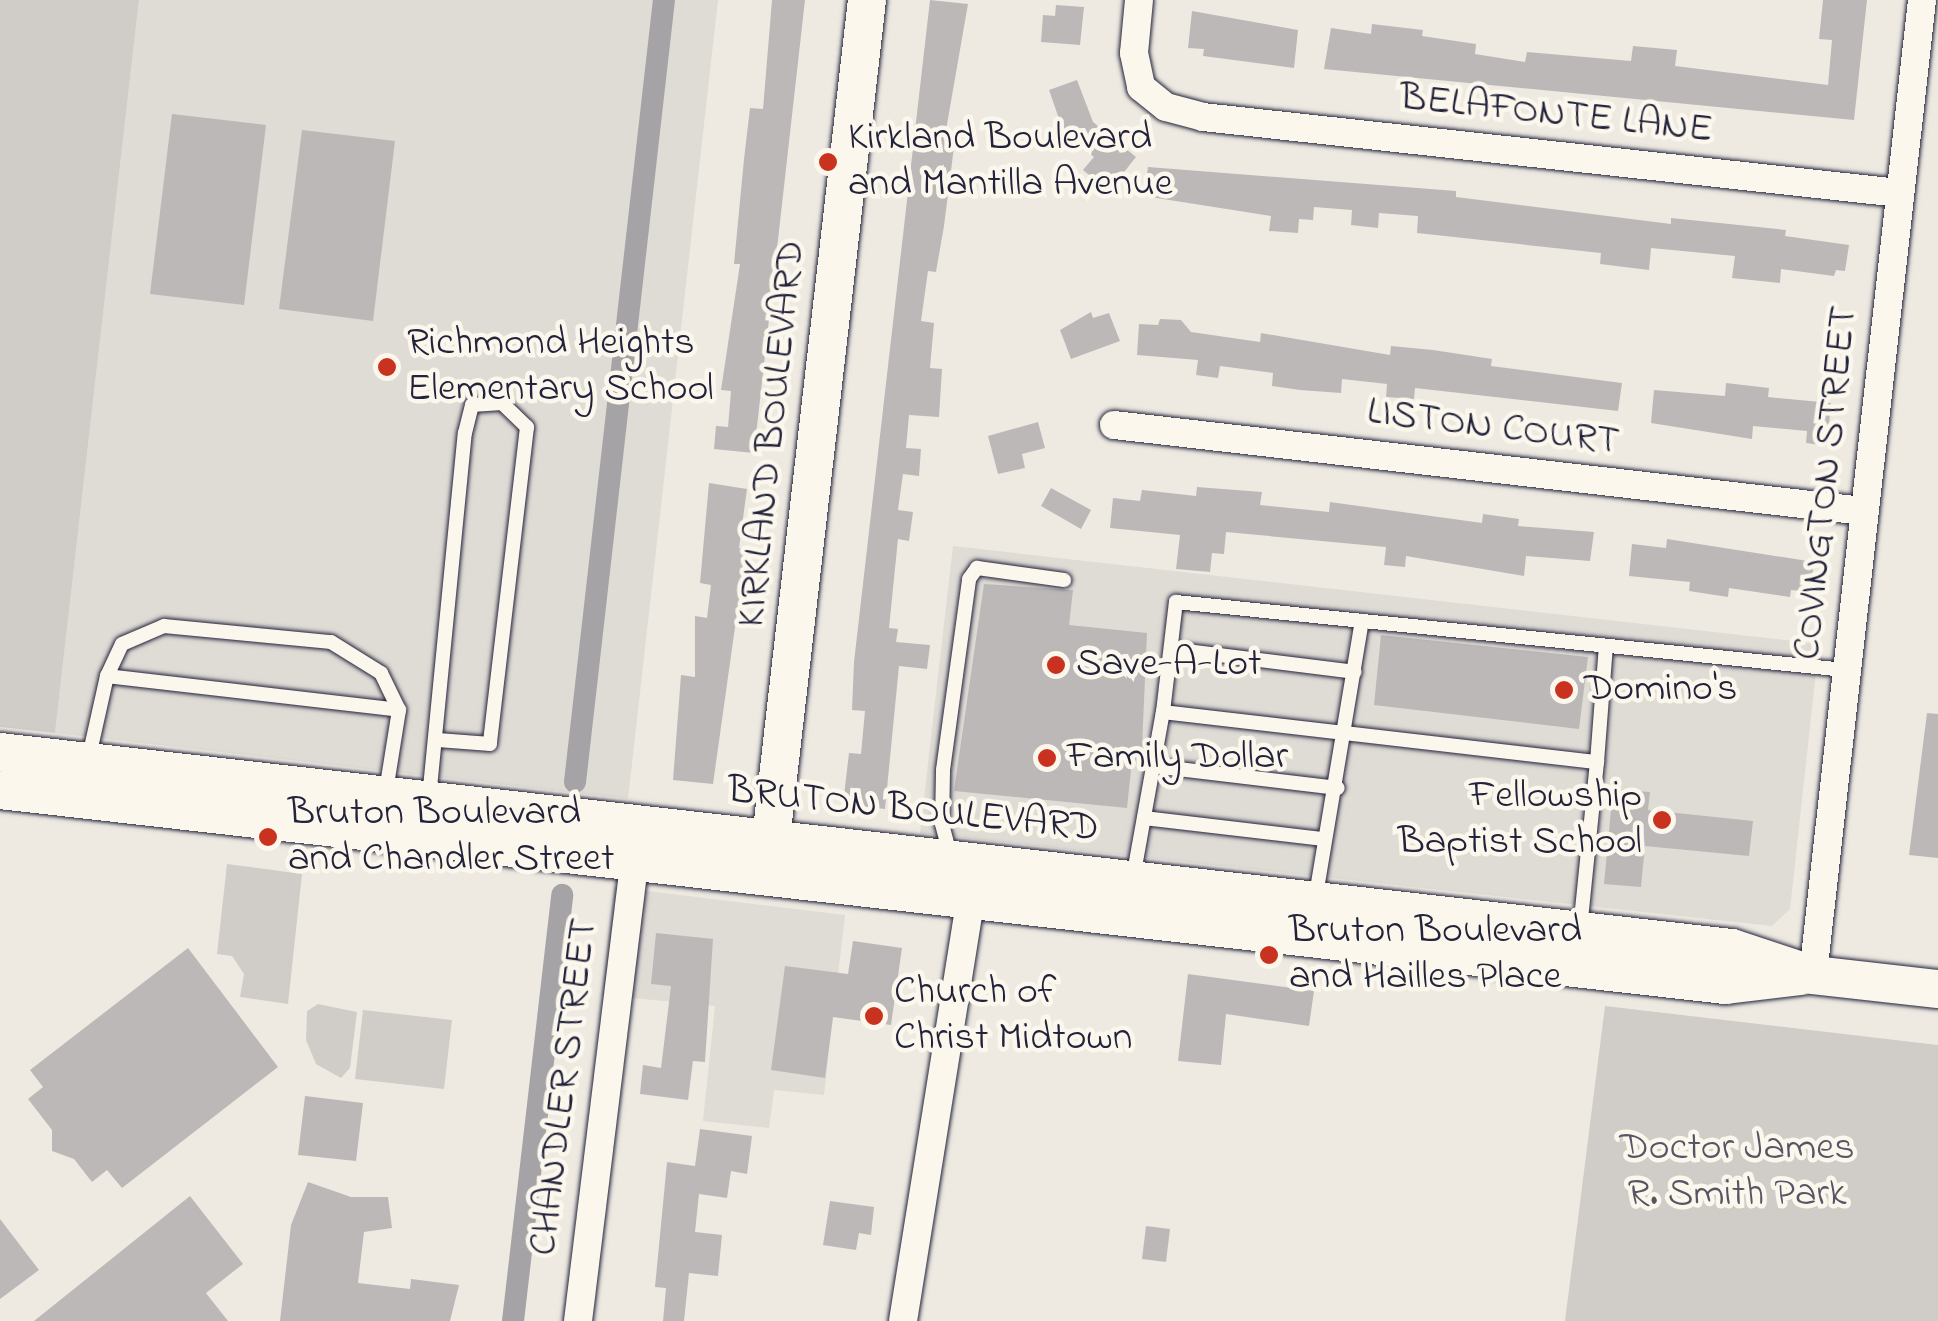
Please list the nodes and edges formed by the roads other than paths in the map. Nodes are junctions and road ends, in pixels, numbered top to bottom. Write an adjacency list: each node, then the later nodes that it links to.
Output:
1 (868, 0): 31 (street, KIRKLAND BOULEVARD)
2 (1139, 0): 4 (street, BELAFONTE LANE)
3 (1922, 0): 4 (street, COVINGTON STREET)
4 (1900, 194): 6 (street, COVINGTON STREET)
5 (1114, 425): 6 (street, LISTON COURT)
6 (1863, 511): 11 (street, COVINGTON STREET)
7 (1064, 580): 32 (lane)
8 (1362, 621): 9 (lane); 10 (lane); 12 (lane)
9 (1606, 646): 11 (lane); 20 (lane)
10 (1170, 649): 12 (lane); 15 (lane)
11 (1846, 670): 41 (street, COVINGTON STREET)
12 (1355, 672): 16 (lane)
13 (107, 676): 14 (lane); 14 (lane); 19 (lane)
14 (399, 710): 24 (lane)
15 (1163, 712): 16 (lane); 21 (lane)
16 (1346, 733): 20 (lane); 22 (lane)
17 (438, 740): 17 (lane); 26 (lane)
18 (0, 752): 19 (street, BRUTON BOULEVARD)
19 (88, 762): 24 (street, BRUTON BOULEVARD); 25 (street)
20 (1596, 762): 38 (lane)
21 (1153, 766): 22 (lane); 27 (lane)
22 (1338, 788): 30 (lane)
23 (0, 790): 25 (street, BRUTON BOULEVARD)
24 (385, 796): 26 (street, BRUTON BOULEVARD); 28 (lane)
25 (82, 799): 28 (street, BRUTON BOULEVARD)
26 (429, 801): 29 (lane); 31 (street, BRUTON BOULEVARD)
27 (1144, 818): 30 (lane); 34 (lane)
28 (381, 834): 29 (street, BRUTON BOULEVARD)
29 (424, 839): 33 (street, BRUTON BOULEVARD)
30 (1322, 839): 35 (lane)
31 (769, 859): 32 (street, BRUTON BOULEVARD); 33 (street, BRUTON BOULEVARD); 36 (street, BRUTON BOULEVARD)
32 (964, 861): 34 (street, BRUTON BOULEVARD); 36 (street)
33 (634, 863): 43 (street, CHANDLER STREET)
34 (1133, 880): 35 (street, BRUTON BOULEVARD)
35 (1316, 901): 37 (street, BRUTON BOULEVARD); 39 (street)
36 (970, 903): 39 (street, BRUTON BOULEVARD); 44 (street)
37 (1516, 924): 38 (street, BRUTON BOULEVARD); 40 (street)
38 (1580, 930): 41 (street, BRUTON BOULEVARD)
39 (1311, 940): 40 (street, BRUTON BOULEVARD)
40 (1512, 962): 41 (street, BRUTON BOULEVARD)
41 (1813, 975): 42 (street, BRUTON BOULEVARD)
42 (1938, 989)
43 (578, 1321)
44 (903, 1321)

